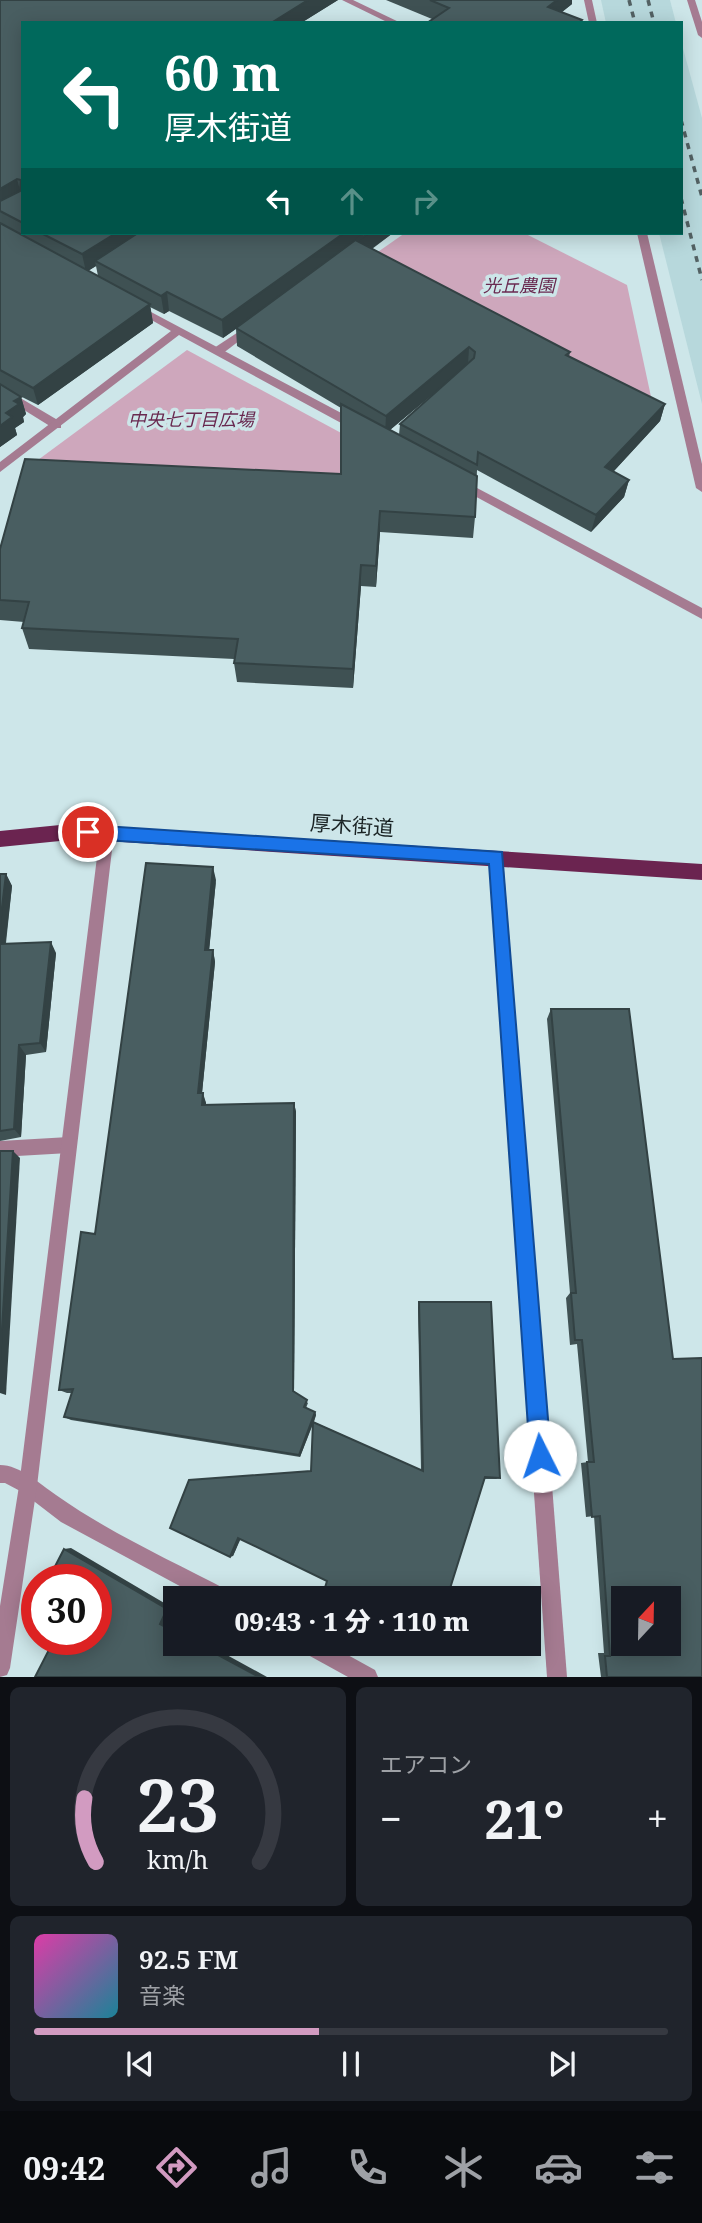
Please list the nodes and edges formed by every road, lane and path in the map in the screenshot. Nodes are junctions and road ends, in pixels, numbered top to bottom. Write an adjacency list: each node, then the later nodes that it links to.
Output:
1 (346, 0): 4 (street)
2 (588, 0): 5 (street)
3 (691, 0): 6 (street)
4 (393, 21)
5 (593, 21)
6 (702, 35)
7 (642, 235): 17 (street)
8 (121, 298): 10 (street)
9 (261, 319): 11 (street)
10 (179, 330): 11 (street); 13 (street)
11 (218, 351): 14 (street)
12 (0, 390): 13 (street)
13 (57, 425): 15 (street)
14 (374, 436)
15 (0, 468)
16 (447, 475): 18 (street)
17 (702, 488)
18 (702, 614)
19 (107, 833): 20 (main road, 厚木街道); 21 (main road, 厚木街道); 23 (street)
20 (0, 839)
21 (496, 857): 22 (main road, 厚木街道); 31 (street)
22 (702, 872)
23 (69, 1145): 24 (street); 26 (street)
24 (0, 1149)
25 (0, 1474): 26 (street)
26 (28, 1486): 27 (street); 29 (street)
27 (200, 1586)
28 (330, 1656): 30 (street)
29 (0, 1668)
30 (368, 1677)
31 (557, 1677)

